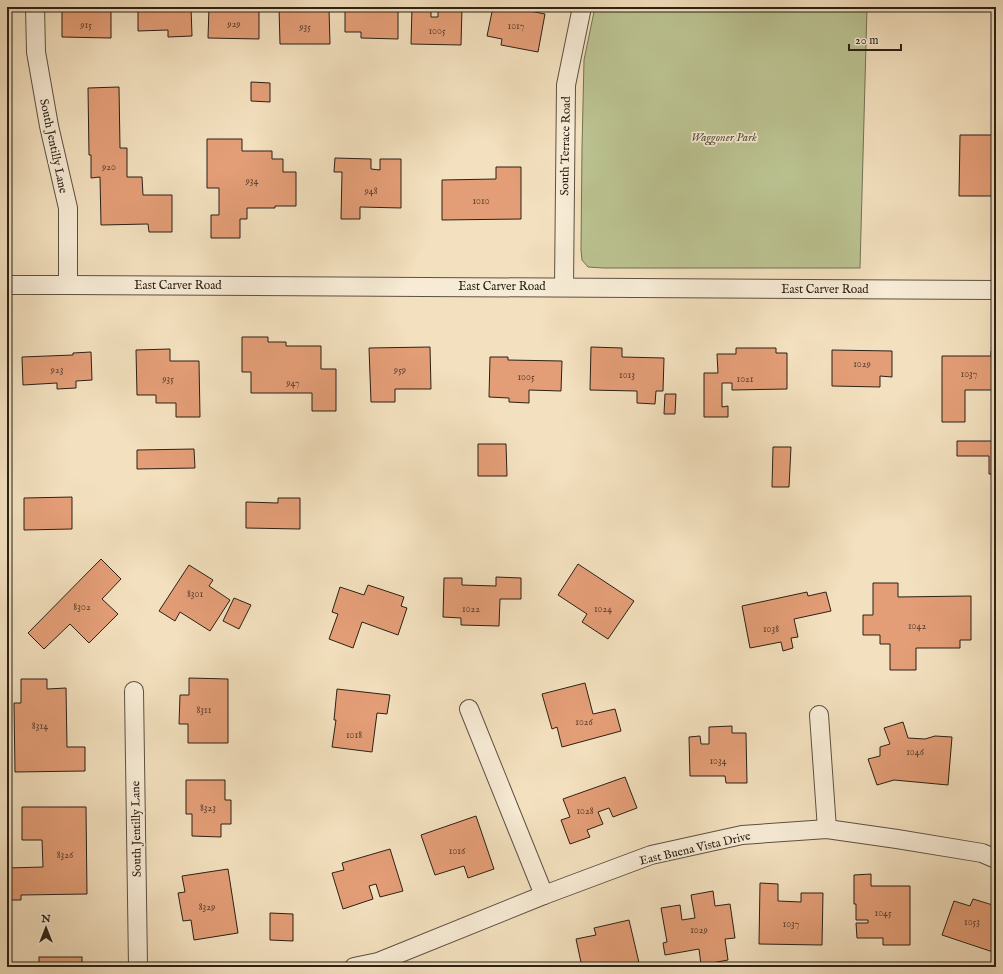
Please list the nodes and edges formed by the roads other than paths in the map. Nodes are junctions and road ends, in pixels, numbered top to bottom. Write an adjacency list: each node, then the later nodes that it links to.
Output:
1 (36, 7): 4 (street, South Jentilly Lane)
2 (582, 7): 5 (street, South Terrace Road)
3 (7, 285): 4 (street, East Carver Road)
4 (68, 285): 5 (street, East Carver Road)
5 (564, 287): 6 (street, East Carver Road)
6 (996, 290)
7 (134, 691): 13 (street, South Jentilly Lane)
8 (469, 709): 12 (street)
9 (819, 715): 10 (street)
10 (827, 828): 11 (street, East Buena Vista Drive); 12 (street, East Buena Vista Drive)
11 (996, 858)
12 (544, 895): 14 (street, East Buena Vista Drive)
13 (138, 967)
14 (354, 967)

